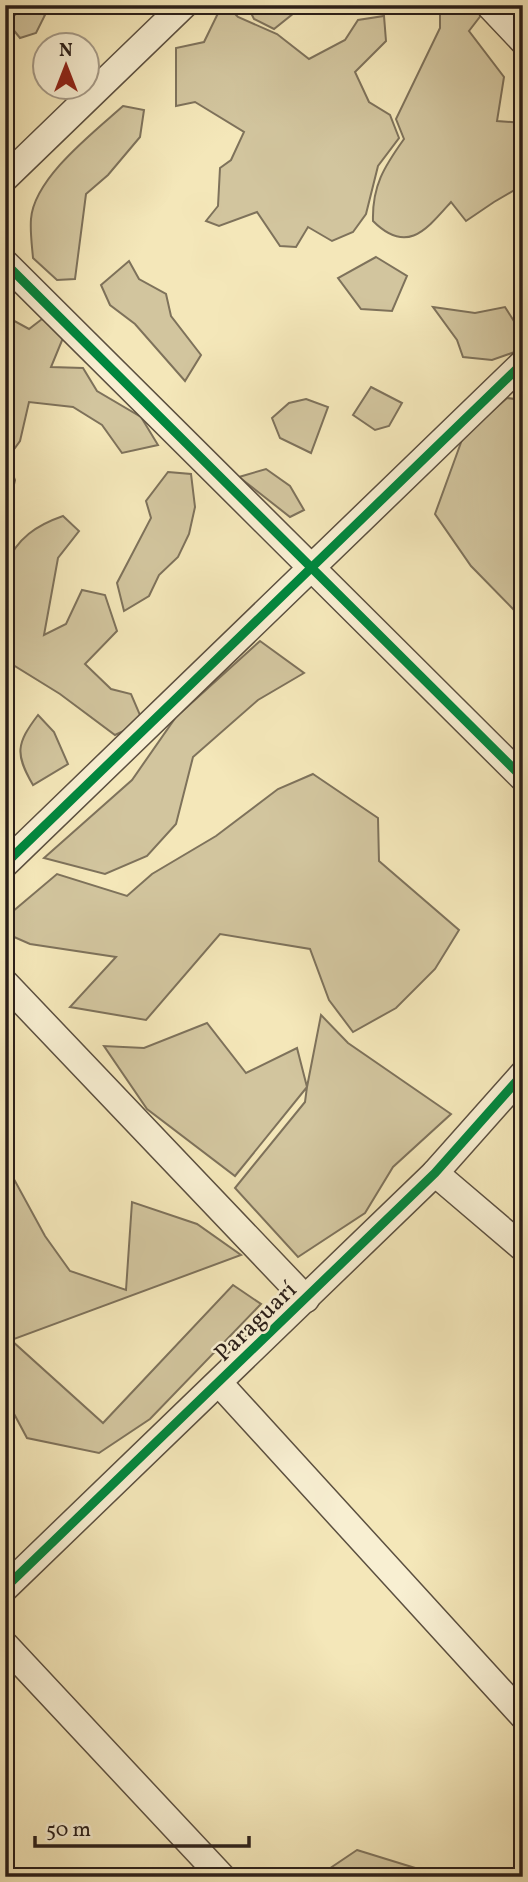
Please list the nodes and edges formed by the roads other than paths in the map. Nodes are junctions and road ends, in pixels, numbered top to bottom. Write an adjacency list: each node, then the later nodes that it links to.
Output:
1 (184, 5): 4 (street)
2 (489, 5): 3 (street)
3 (523, 41)
4 (5, 178)
5 (5, 263): 7 (street)
6 (523, 363): 7 (street)
7 (312, 567): 8 (street); 9 (street)
8 (523, 778)
9 (5, 864)
10 (5, 982): 14 (street)
11 (523, 1074): 12 (street, Paraguarí)
12 (435, 1173): 13 (street); 14 (street, Paraguarí)
13 (523, 1248)
14 (306, 1299): 15 (street, Paraguarí)
15 (219, 1383): 16 (street, Paraguarí); 18 (street)
16 (5, 1588)
17 (5, 1645): 19 (street)
18 (523, 1716)
19 (222, 1877)

